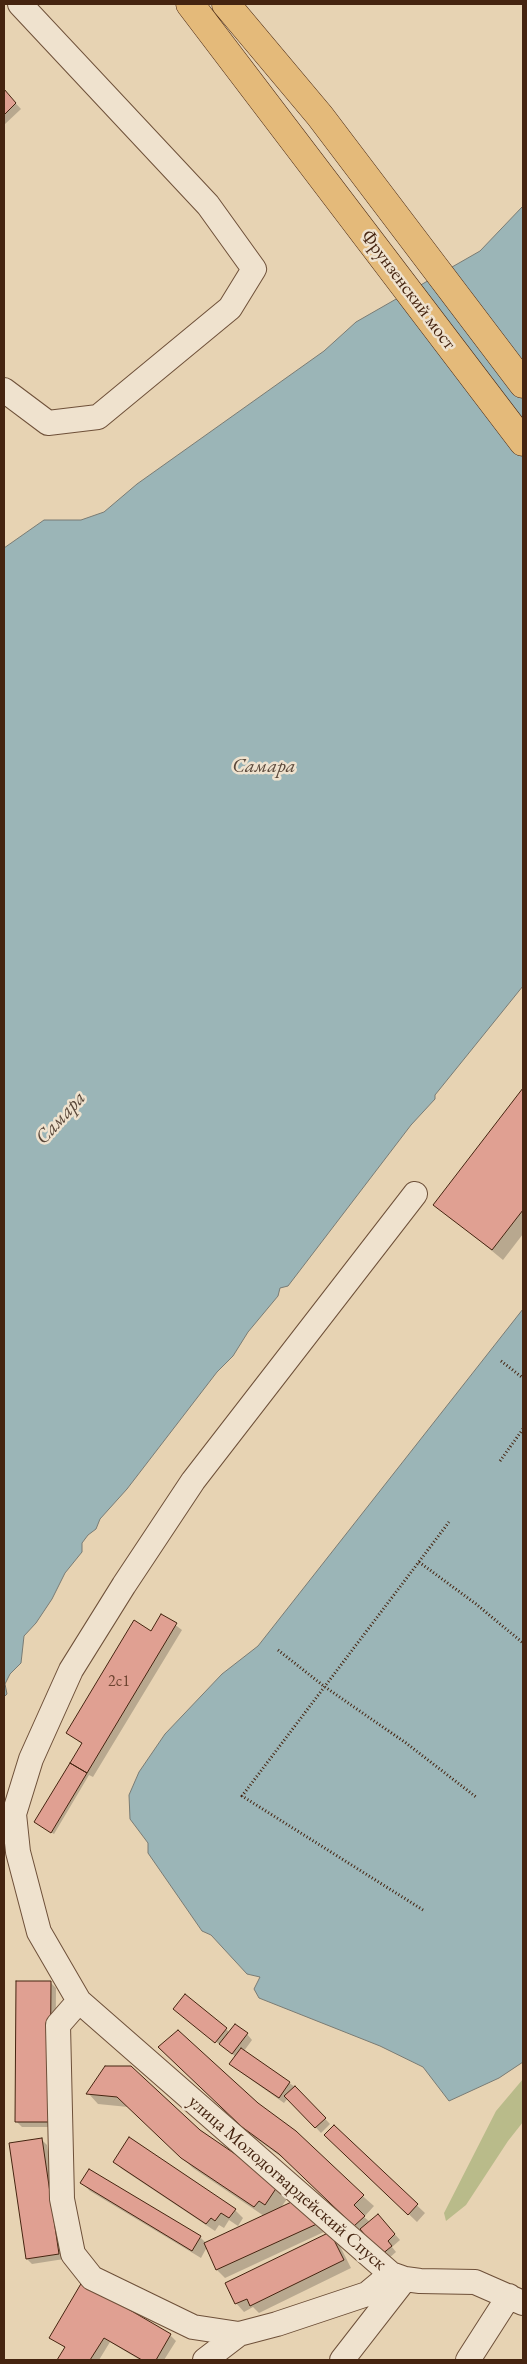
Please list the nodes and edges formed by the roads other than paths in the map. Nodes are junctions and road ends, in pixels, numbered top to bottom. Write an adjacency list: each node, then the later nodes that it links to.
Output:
1 (20, 4): 5 (street)
2 (190, 4): 6 (main road, Фрунзенский мост)
3 (226, 4): 4 (main road, Фрунзенский мост)
4 (523, 384)
5 (4, 390)
6 (523, 442)
7 (415, 1194): 8 (street, улица Молодогвардейский Спуск)
8 (79, 2001): 9 (street, улица Молодогвардейский Спуск); 11 (street)
9 (398, 2277): 10 (street, улица Молодогвардейский Спуск); 11 (street); 13 (street)
10 (516, 2300): 14 (street)
11 (239, 2334): 12 (street)
12 (205, 2360)
13 (342, 2360)
14 (468, 2360)

